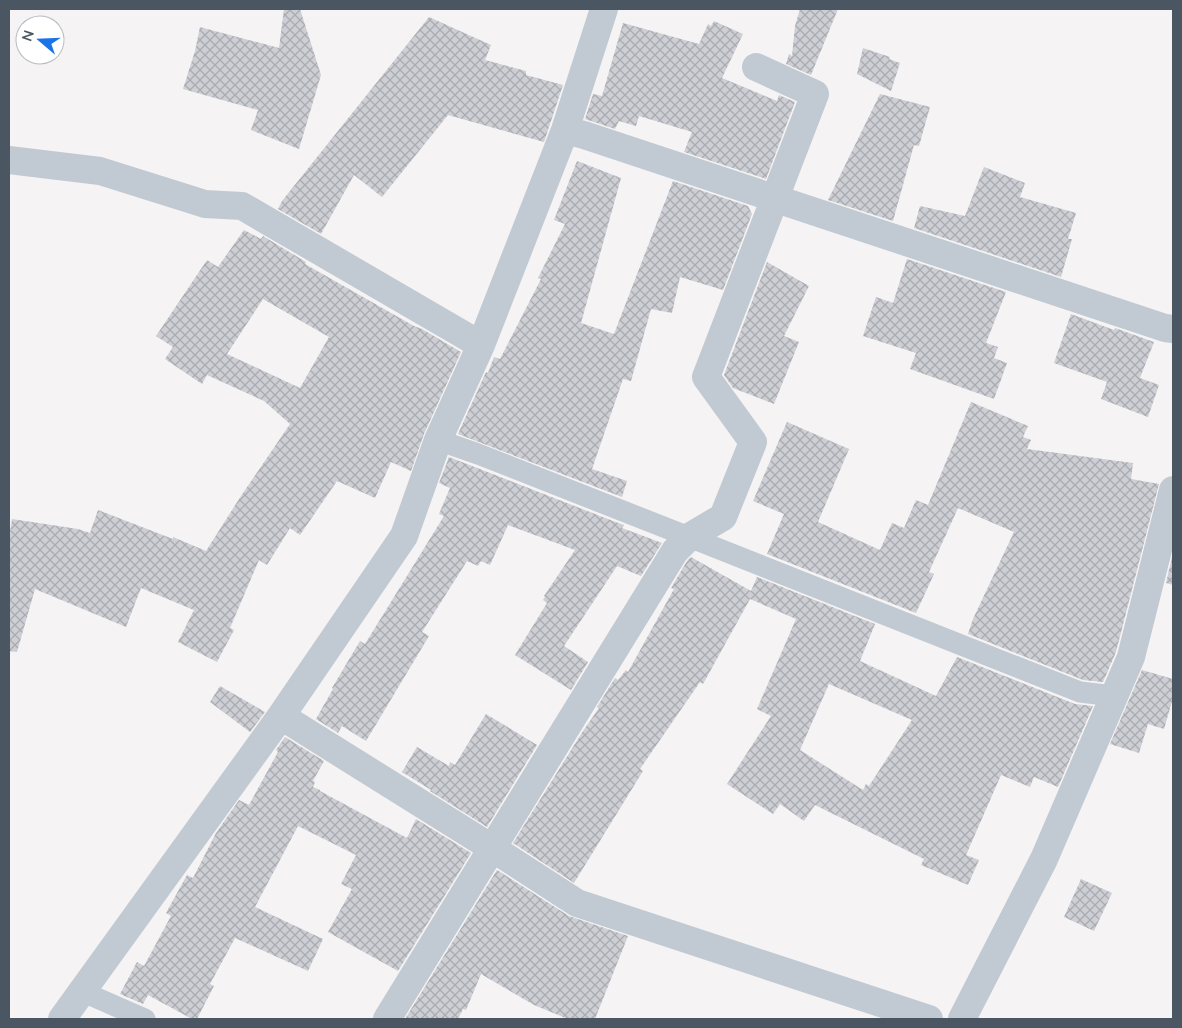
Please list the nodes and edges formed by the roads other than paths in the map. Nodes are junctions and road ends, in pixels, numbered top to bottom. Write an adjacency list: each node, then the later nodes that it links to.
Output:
1 (604, 9): 3 (street)
2 (756, 67): 5 (street)
3 (565, 130): 5 (street); 7 (street)
4 (9, 160): 7 (street)
5 (774, 199): 6 (street); 10 (street)
6 (1173, 329)
7 (481, 346): 8 (street)
8 (438, 440): 10 (lane); 12 (street)
9 (1173, 490): 11 (street)
10 (689, 537): 11 (lane); 13 (street)
11 (1114, 696): 19 (street)
12 (280, 716): 13 (street); 14 (street)
13 (492, 848): 17 (street); 18 (street)
14 (82, 991): 15 (street); 16 (lane)
15 (62, 1019)
16 (145, 1019)
17 (387, 1019)
18 (929, 1019)
19 (962, 1019)

